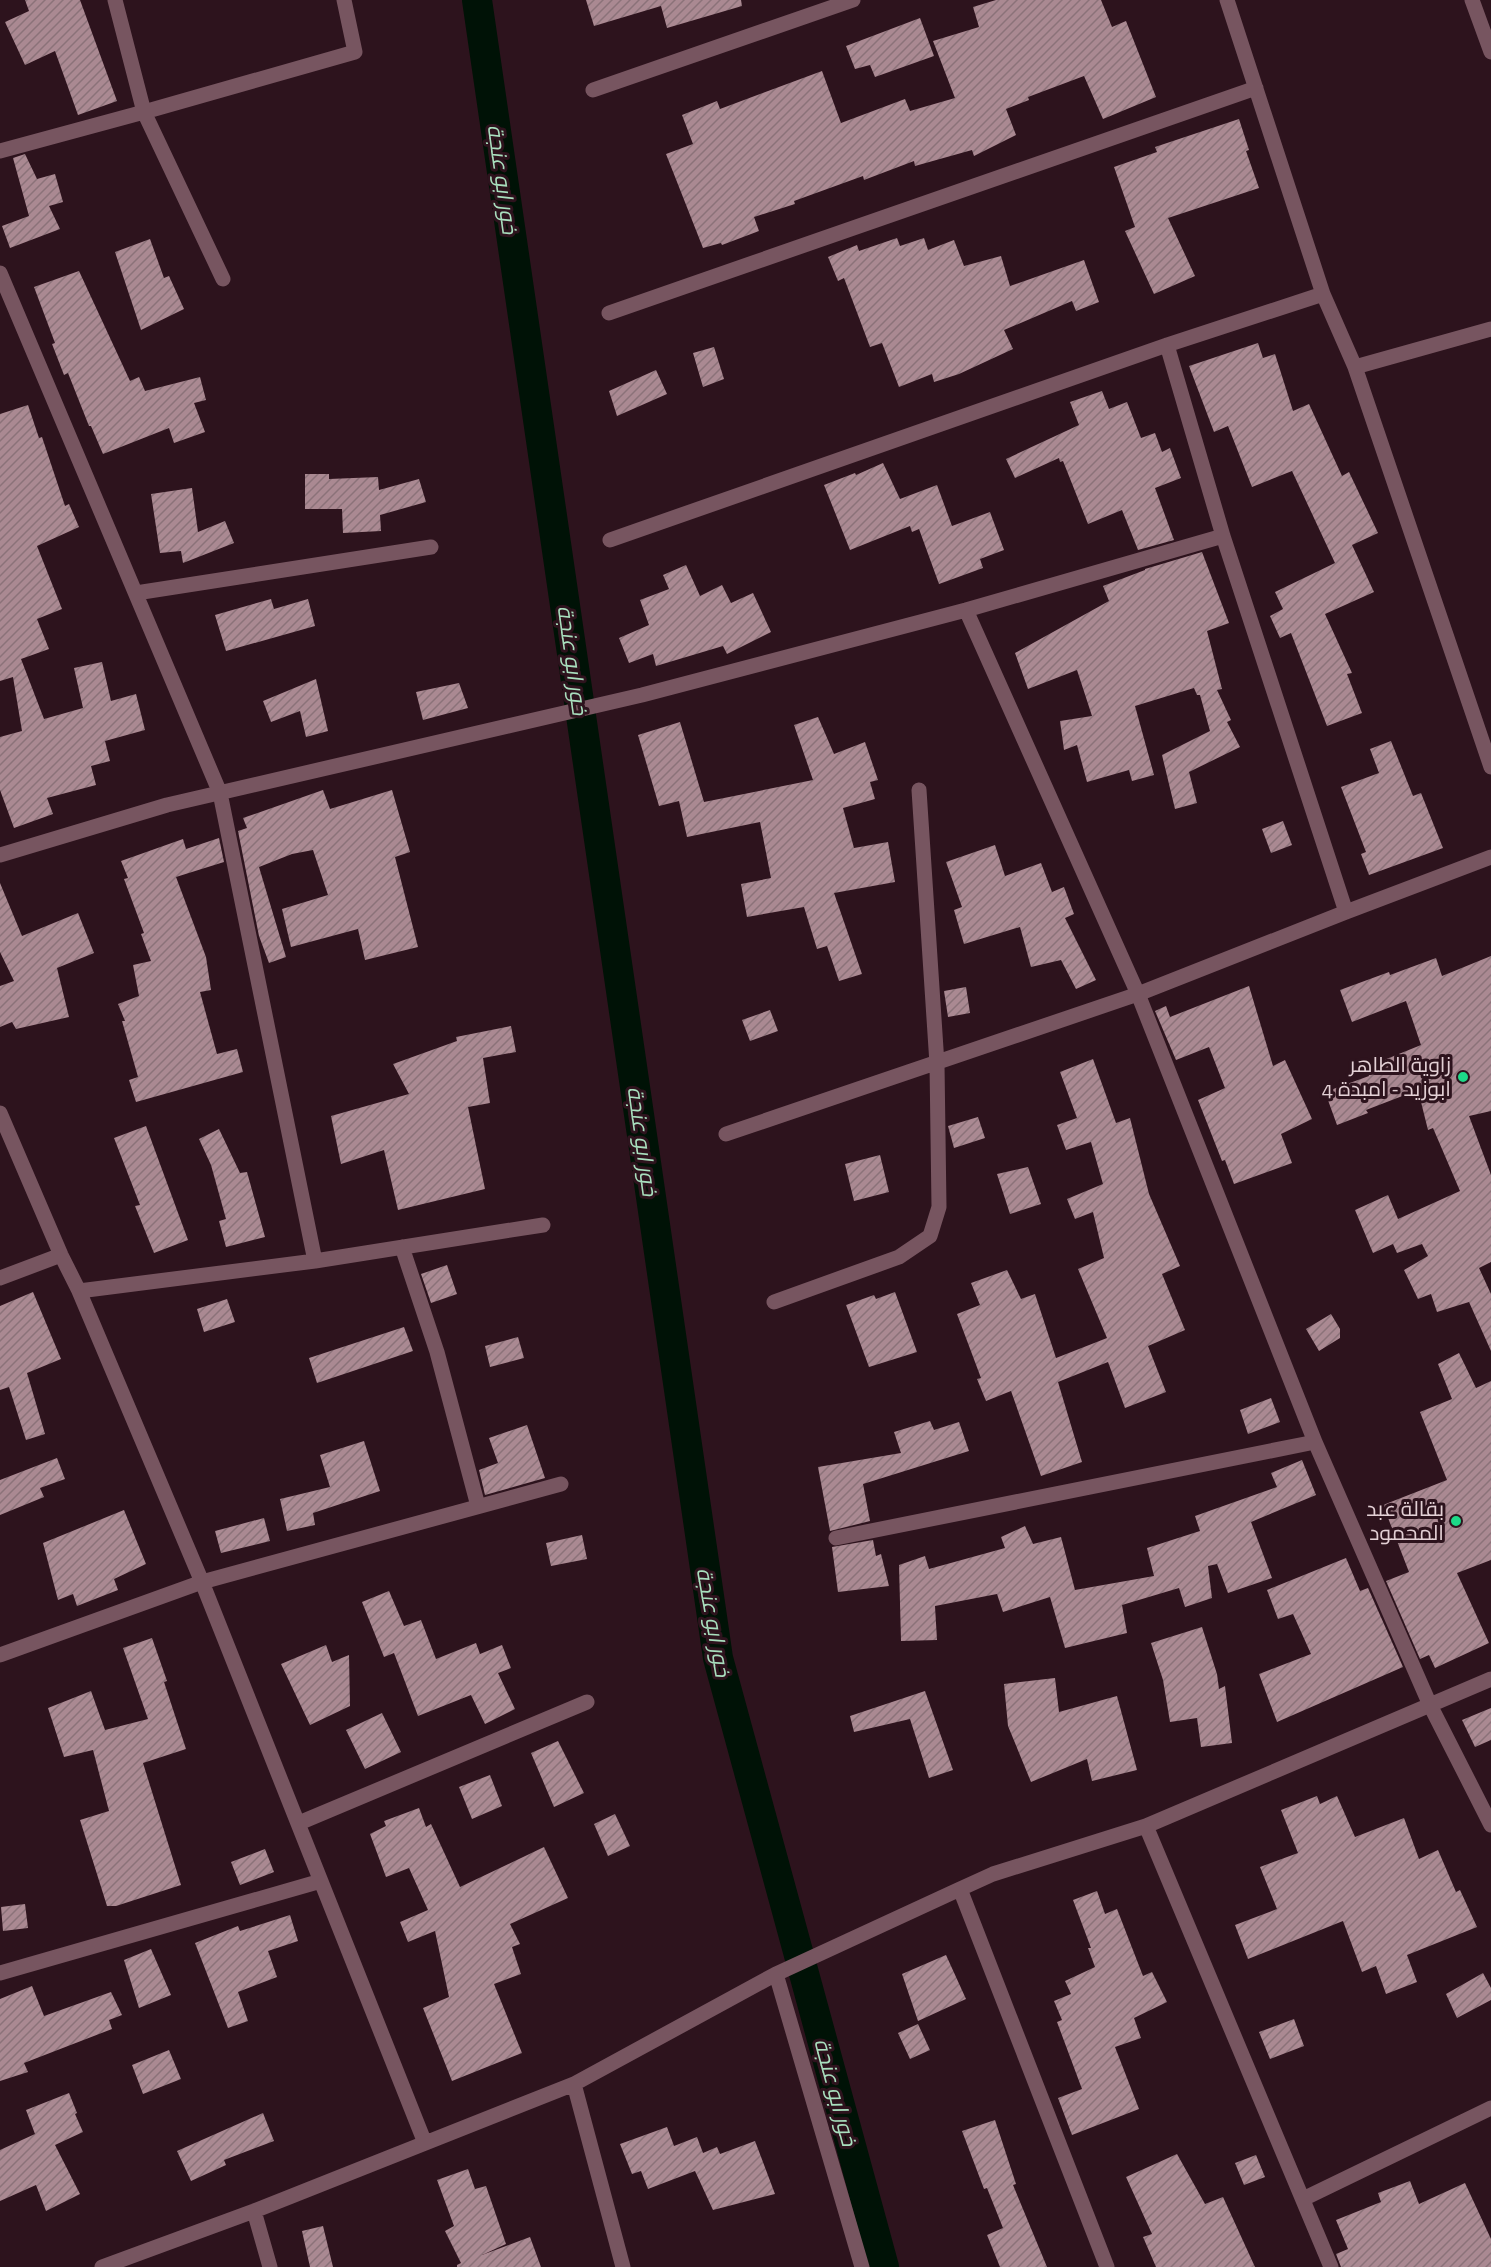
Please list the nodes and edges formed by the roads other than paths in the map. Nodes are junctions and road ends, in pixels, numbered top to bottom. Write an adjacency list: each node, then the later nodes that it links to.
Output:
1 (115, 0): 9 (street)
2 (344, 0): 9 (street)
3 (853, 0): 8 (street)
4 (1227, 0): 7 (street)
5 (1472, 0): 6 (street)
6 (1491, 52)
7 (1256, 88): 13 (street); 14 (street)
8 (593, 90)
9 (144, 112): 10 (street); 12 (street)
10 (0, 151)
11 (0, 273): 21 (street)
12 (223, 279)
13 (1323, 294): 16 (street); 17 (street)
14 (609, 313)
15 (1491, 329): 17 (street)
16 (1167, 345): 18 (street); 19 (street)
17 (1356, 367): 23 (street)
18 (1223, 536): 22 (street); 28 (street)
19 (610, 540)
20 (431, 547): 21 (street)
21 (136, 593): 25 (street)
22 (966, 610): 25 (street); 29 (street)
23 (1491, 767)
24 (919, 790): 30 (street)
25 (220, 792): 26 (street); 36 (street)
26 (0, 855)
27 (1491, 857): 28 (street)
28 (1346, 912): 29 (street)
29 (1138, 994): 30 (street); 40 (street)
30 (938, 1064): 32 (street); 39 (street)
31 (0, 1113): 35 (street)
32 (726, 1134)
33 (543, 1225): 34 (street)
34 (402, 1247): 36 (street); 42 (street)
35 (61, 1255): 37 (street); 38 (street)
36 (315, 1261): 38 (street)
37 (0, 1278)
38 (79, 1291): 44 (street)
39 (774, 1302)
40 (1315, 1442): 43 (street); 48 (street)
41 (561, 1484): 42 (street)
42 (478, 1506): 44 (street)
43 (836, 1539)
44 (202, 1582): 45 (street); 49 (street)
45 (0, 1655)
46 (1491, 1678): 48 (street)
47 (587, 1702): 49 (street)
48 (1430, 1705): 50 (street); 51 (street)
49 (299, 1823): 52 (street)
50 (1491, 1825)
51 (1146, 1826): 53 (street); 59 (street)
52 (321, 1881): 54 (street); 58 (street)
53 (960, 1889): 55 (street); 65 (street)
54 (0, 1973)
55 (776, 1974): 56 (street); 64 (street)
56 (574, 2084): 58 (street); 63 (street)
57 (1491, 2108): 59 (street)
58 (425, 2143): 60 (street)
59 (1303, 2199): 66 (street)
60 (254, 2211): 61 (street); 62 (street)
61 (102, 2267)
62 (270, 2267)
63 (623, 2267)
64 (862, 2267)
65 (1107, 2267)
66 (1331, 2267)

